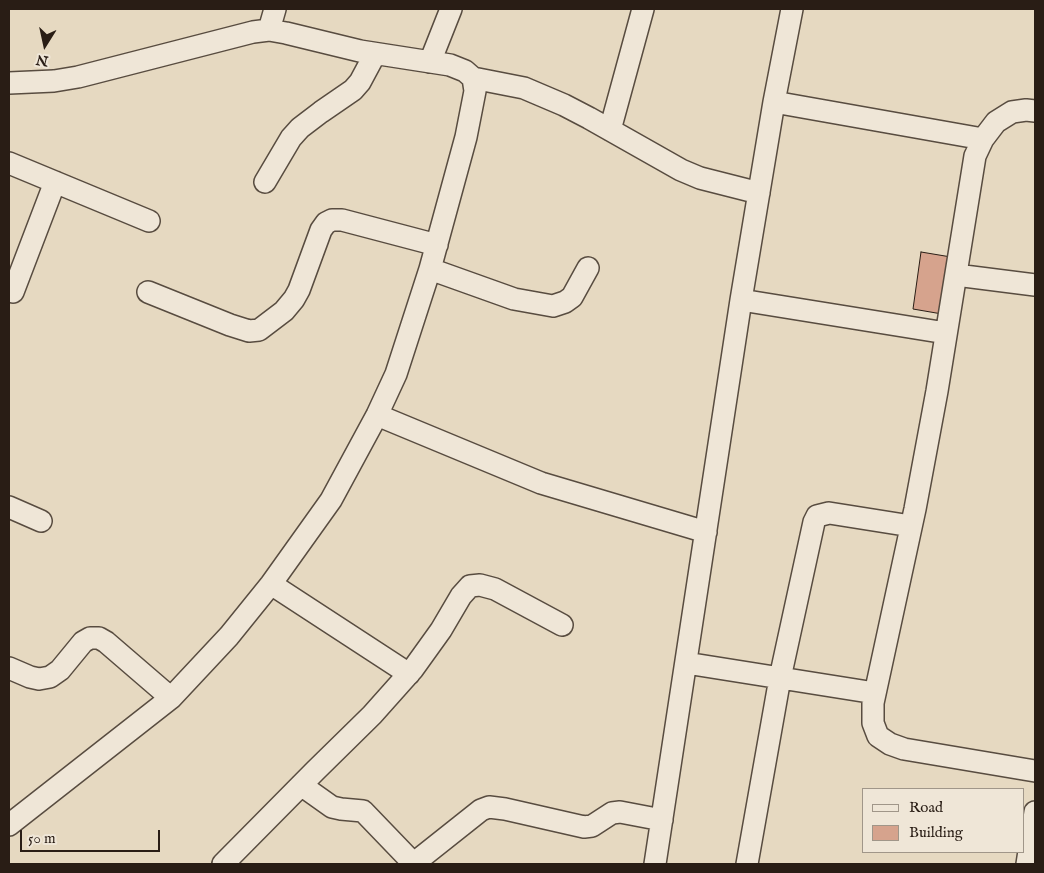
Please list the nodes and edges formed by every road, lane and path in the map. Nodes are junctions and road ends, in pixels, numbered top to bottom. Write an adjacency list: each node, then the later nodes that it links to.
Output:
1 (275, 9): 5 (street)
2 (451, 9): 7 (street)
3 (643, 9): 12 (street)
4 (792, 9): 10 (street)
5 (269, 30): 6 (street); 9 (street)
6 (375, 54): 7 (street); 16 (street)
7 (430, 62): 8 (street)
8 (473, 78): 12 (street); 19 (street)
9 (9, 83)
10 (774, 102): 13 (street); 17 (street)
11 (1035, 111): 13 (street)
12 (610, 130): 17 (street)
13 (983, 139): 22 (street)
14 (9, 163): 15 (street)
15 (55, 182): 18 (street); 24 (street)
16 (265, 182)
17 (759, 193): 26 (street)
18 (149, 222)
19 (436, 245): 21 (street); 25 (street)
20 (588, 268): 21 (street)
21 (430, 269): 28 (street)
22 (956, 275): 23 (street); 27 (street)
23 (1035, 285)
24 (13, 292)
25 (148, 292)
26 (741, 300): 27 (street); 32 (street)
27 (946, 333): 31 (street)
28 (377, 415): 32 (street); 33 (street)
29 (9, 507): 30 (street)
30 (41, 522)
31 (911, 526): 38 (street); 39 (street)
32 (706, 532): 35 (street)
33 (271, 584): 37 (street); 40 (street)
34 (562, 625): 37 (street)
35 (686, 663): 38 (street); 44 (street)
36 (9, 668): 40 (street)
37 (409, 674): 42 (street)
38 (780, 678): 39 (street); 49 (street)
39 (875, 694): 41 (street)
40 (171, 698): 45 (street)
41 (1035, 771)
42 (301, 785): 46 (street); 47 (street)
43 (1035, 812): 50 (street)
44 (662, 820): 47 (street); 48 (street)
45 (9, 825)
46 (223, 864)
47 (414, 864)
48 (655, 864)
49 (747, 864)
50 (1027, 864)

